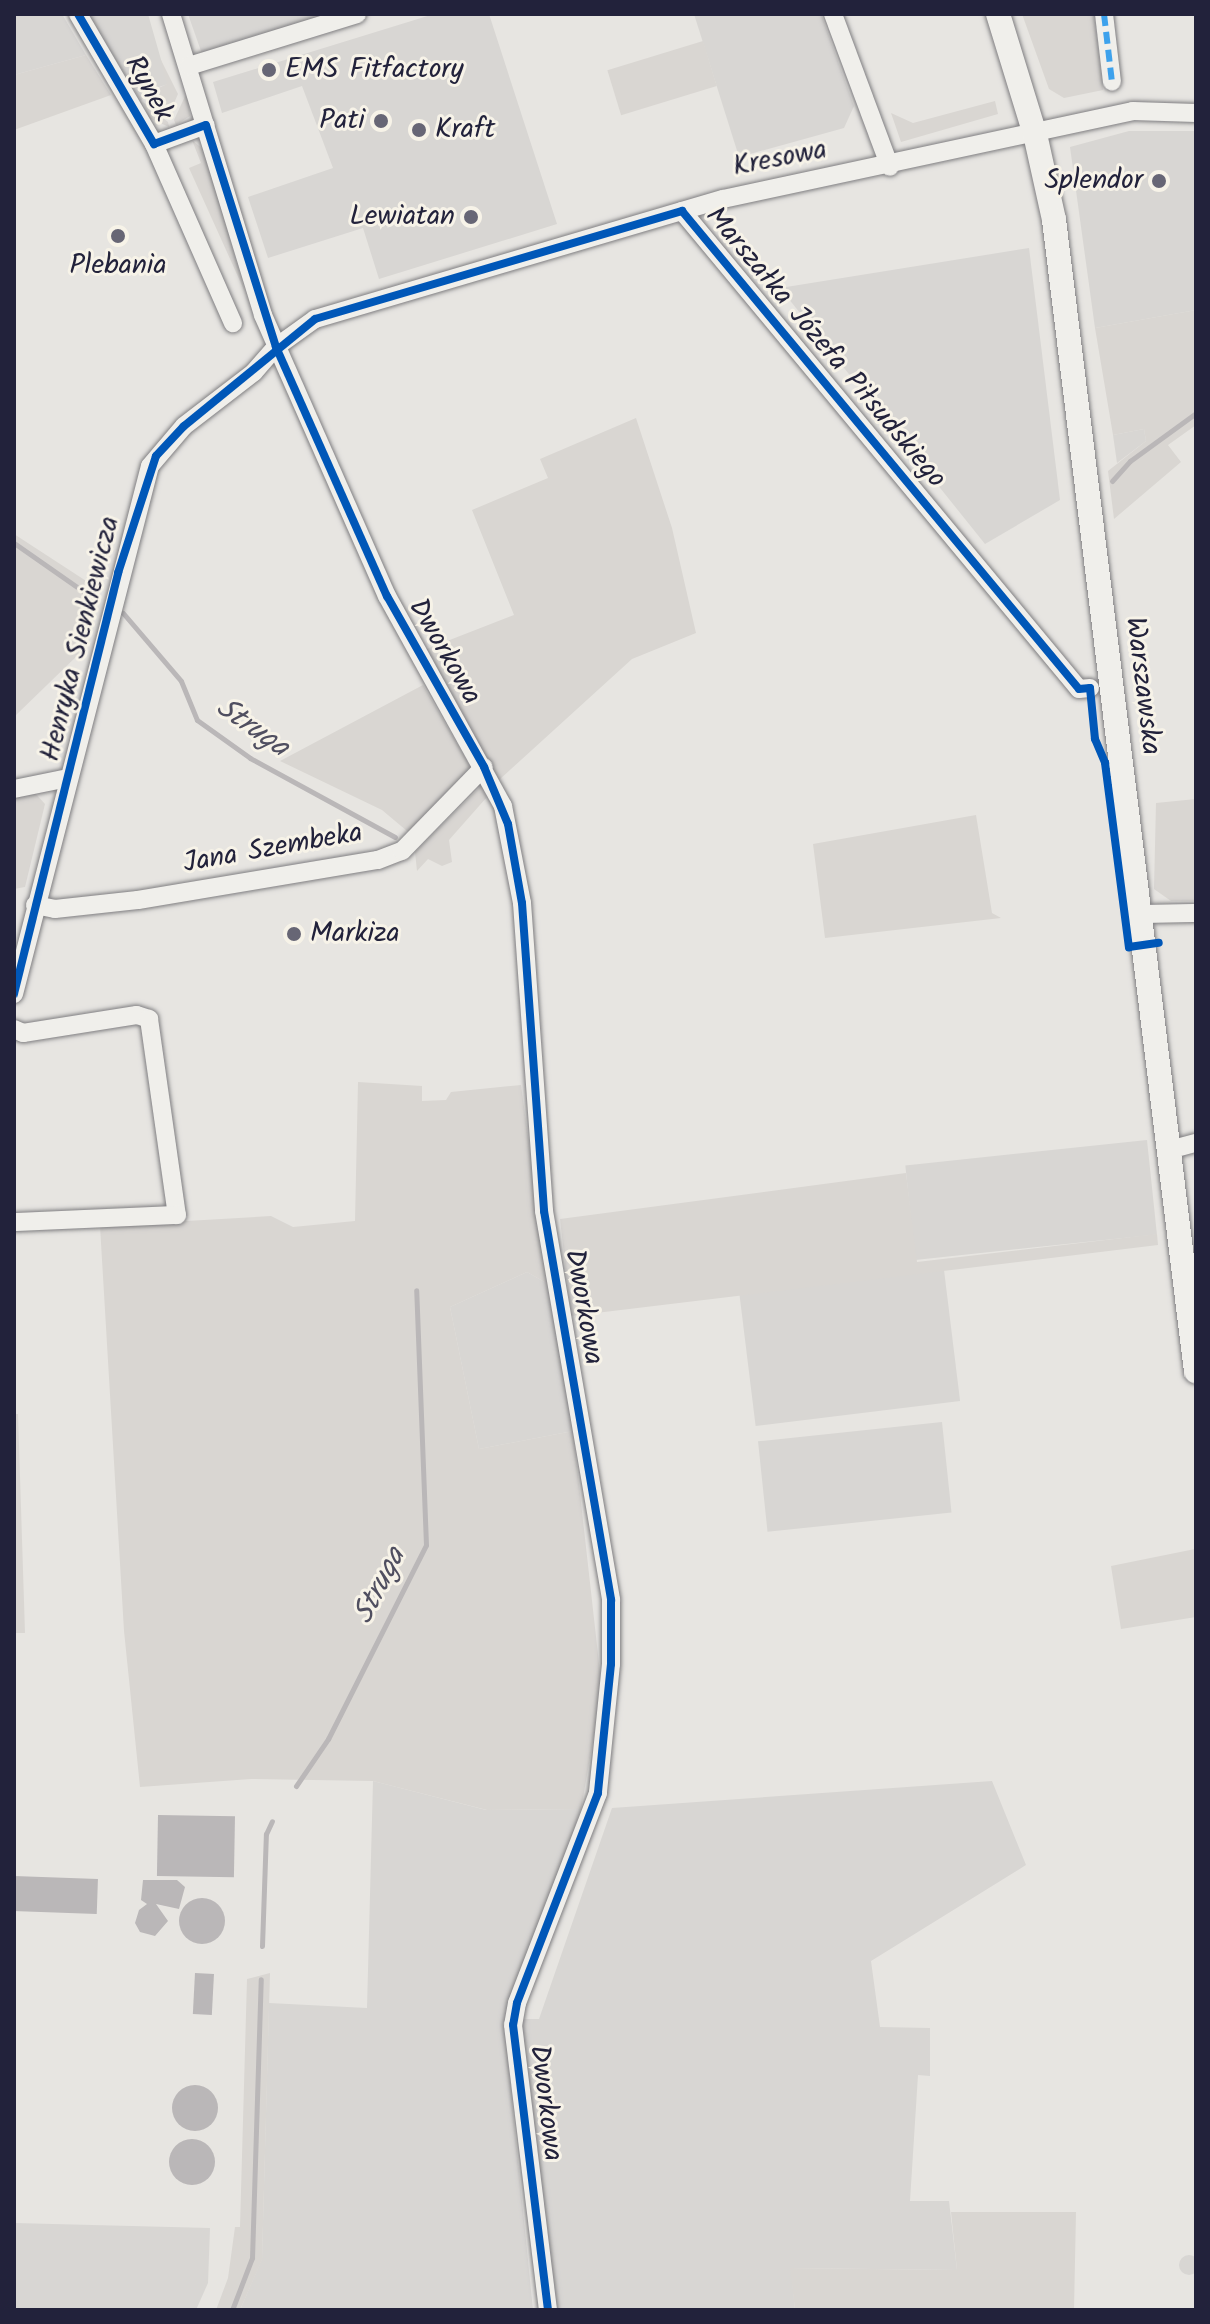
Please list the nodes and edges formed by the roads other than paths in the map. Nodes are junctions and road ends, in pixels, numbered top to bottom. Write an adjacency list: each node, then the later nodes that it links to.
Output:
1 (78, 14): 12 (street, Rynek)
2 (171, 14): 7 (street, Rynek)
3 (357, 14): 7 (street)
4 (833, 14): 13 (street)
5 (998, 14): 11 (main road, Warszawska)
6 (1104, 14): 8 (street)
7 (189, 66): 10 (street, Rynek)
8 (1112, 82)
9 (1196, 113): 11 (street, Kresowa)
10 (206, 125): 12 (street, Rynek); 16 (street, Rynek)
11 (1035, 134): 13 (street, Kresowa); 23 (main road, Warszawska)
12 (154, 144): 15 (street, Rynek)
13 (890, 167): 14 (street, Kresowa)
14 (682, 211): 16 (street, Marszałka Józefa Piłsudskiego); 17 (street, Marszałka Józefa Piłsudskiego)
15 (233, 323)
16 (276, 347): 18 (street, Dworkowa); 19 (street, Henryka Sienkiewicza)
17 (1090, 688)
18 (484, 767): 21 (street, Jana Szembeka); 30 (street, Dworkowa)
19 (68, 778): 20 (street); 21 (street, Henryka Sienkiewicza)
20 (14, 789)
21 (35, 905): 24 (street, Henryka Sienkiewicza)
22 (1196, 913): 23 (street)
23 (1140, 914): 27 (main road, Warszawska)
24 (14, 994)
25 (14, 1029): 28 (street)
26 (1196, 1143): 27 (street)
27 (1169, 1150): 29 (main road, Warszawska)
28 (14, 1222)
29 (1196, 1371)
30 (548, 2310)

